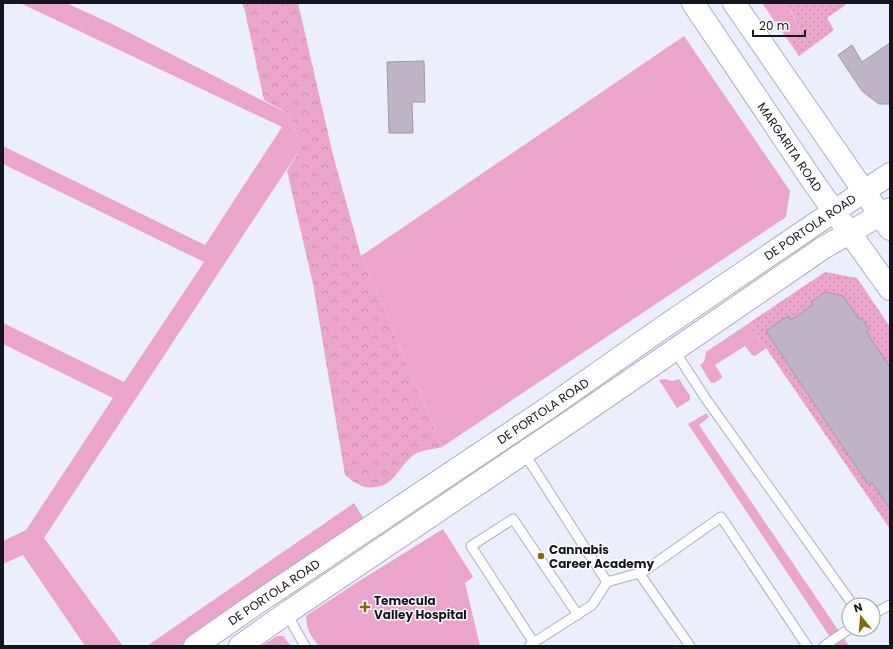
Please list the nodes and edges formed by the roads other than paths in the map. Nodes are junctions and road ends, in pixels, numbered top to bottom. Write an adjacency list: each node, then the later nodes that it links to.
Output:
1 (693, 3): 5 (main road, MARGARITA ROAD)
2 (734, 3): 4 (main road)
3 (890, 174): 4 (main road, DE PORTOLA ROAD)
4 (864, 191): 5 (main road, DE PORTOLA ROAD); 6 (main road)
5 (834, 211): 7 (main road, MARGARITA ROAD); 11 (main road, DE PORTOLA ROAD)
6 (887, 217): 7 (main road, DE PORTOLA ROAD)
7 (850, 232): 8 (main road, MARGARITA ROAD); 9 (main road, DE PORTOLA ROAD)
8 (890, 289)
9 (674, 350): 10 (main road, DE PORTOLA ROAD); 14 (lane)
10 (524, 453): 13 (lane); 17 (main road, DE PORTOLA ROAD)
11 (449, 474): 17 (main road); 21 (main road, DE PORTOLA ROAD)
12 (639, 573): 13 (lane); 24 (lane); 25 (lane)
13 (607, 582): 18 (lane)
14 (847, 597)
15 (890, 604): 16 (lane)
16 (881, 609)
17 (288, 612): 22 (main road, DE PORTOLA ROAD); 23 (lane)
18 (578, 615): 20 (lane); 20 (lane)
19 (841, 634): 26 (lane)
20 (532, 644)
21 (195, 646)
22 (240, 646)
23 (306, 646)
24 (690, 646)
25 (807, 646)
26 (824, 646)

